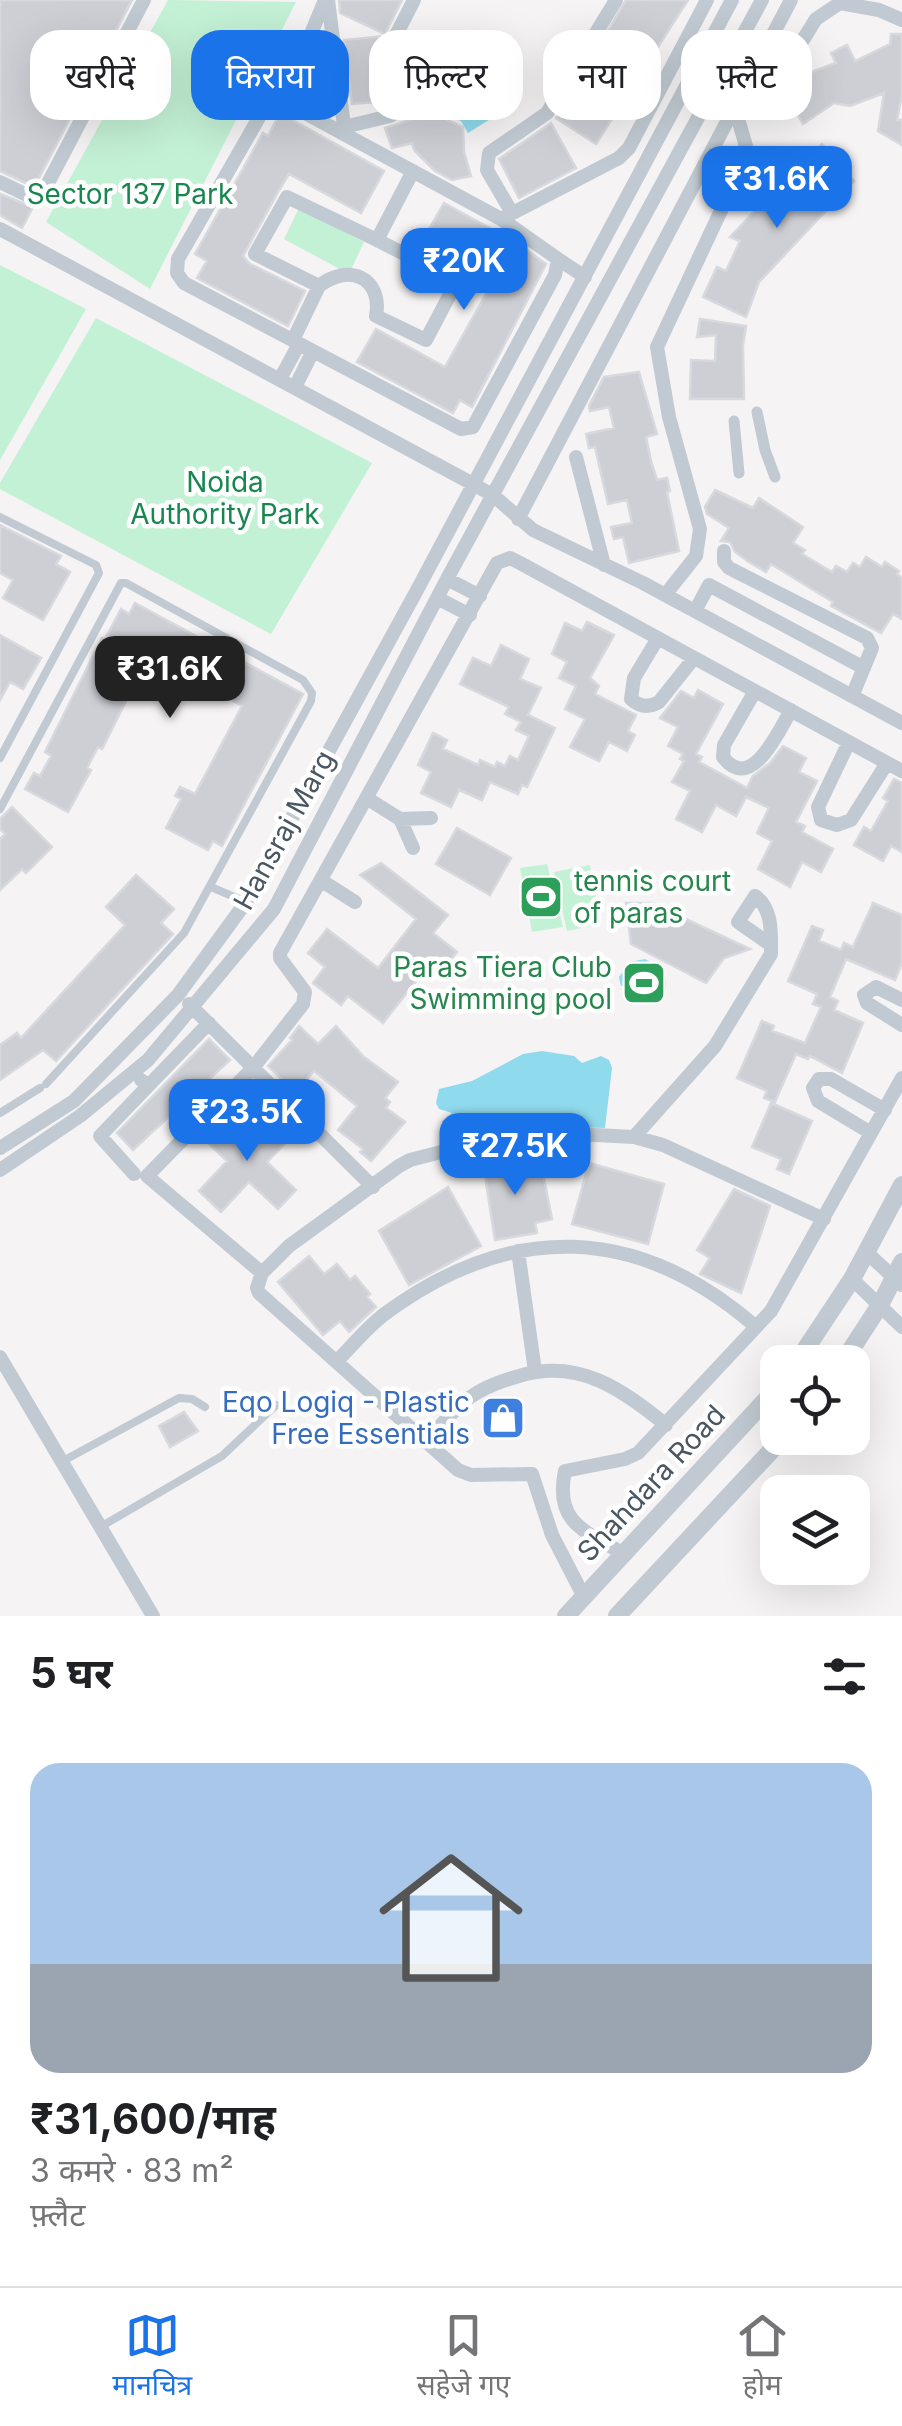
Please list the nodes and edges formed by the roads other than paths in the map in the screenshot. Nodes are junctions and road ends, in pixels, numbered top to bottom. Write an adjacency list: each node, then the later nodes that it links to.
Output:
1 (144, 0): 19 (street)
2 (326, 0): 10 (street); 17 (street)
3 (414, 0): 17 (street)
4 (616, 0): 20 (street)
5 (707, 0): 20 (street)
6 (732, 0): 24 (street, Hansraj Marg)
7 (762, 0): 35 (street, Hansraj Marg)
8 (791, 0): 11 (street)
9 (902, 20): 12 (street)
10 (313, 30)
11 (775, 30)
12 (809, 30)
13 (258, 120): 26 (street)
14 (323, 120): 17 (street)
15 (726, 120): 37 (street)
16 (738, 120): 41 (street)
17 (344, 130): 18 (street)
18 (413, 171): 20 (street); 22 (street)
19 (0, 182)
20 (506, 216): 23 (street)
21 (0, 229): 27 (street)
22 (377, 240): 25 (street); 25 (street)
23 (558, 259): 24 (street); 26 (street)
24 (584, 277): 34 (street, Hansraj Marg)
25 (319, 286): 26 (street)
26 (302, 345): 27 (street); 28 (street)
27 (280, 379): 28 (street)
28 (295, 387): 34 (street)
29 (757, 412): 33 (street)
30 (734, 420): 32 (street)
31 (576, 457): 39 (street)
32 (739, 473)
33 (775, 477)
34 (473, 484): 35 (street); 64 (street, Hansraj Marg)
35 (494, 496): 37 (street); 40 (street, Hansraj Marg)
36 (0, 517): 54 (lane)
37 (518, 520): 39 (street)
38 (724, 552): 48 (street)
39 (604, 564): 41 (street)
40 (447, 578): 42 (street); 43 (street, Hansraj Marg)
41 (665, 595): 44 (street)
42 (480, 596): 45 (street); 46 (street)
43 (437, 598): 45 (street); 69 (street, Hansraj Marg)
44 (694, 610): 48 (street); 50 (street)
45 (470, 615): 57 (street)
46 (658, 638): 47 (street); 47 (street)
47 (694, 658): 49 (street)
48 (864, 668): 50 (street)
49 (754, 690): 51 (street); 51 (street)
50 (853, 694): 52 (street)
51 (791, 710): 53 (street)
52 (902, 723)
53 (849, 742): 55 (street); 55 (street)
54 (0, 758)
55 (887, 763): 56 (street)
56 (902, 771)
57 (368, 799): 60 (street); 62 (street)
58 (0, 809): 63 (lane)
59 (431, 818): 60 (street)
60 (400, 819): 61 (street)
61 (413, 848)
62 (322, 881): 65 (street); 72 (street)
63 (211, 887): 64 (lane); 77 (lane)
64 (246, 902): 67 (street, Hansraj Marg)
65 (355, 902)
66 (771, 946): 79 (street)
67 (178, 995): 69 (street); 80 (street, Hansraj Marg)
68 (902, 1000): 71 (street)
69 (194, 1007): 70 (street); 73 (street, Hansraj Marg)
70 (209, 1023): 72 (street); 75 (street)
71 (902, 1025)
72 (252, 1068): 84 (street); 88 (street)
73 (134, 1072): 75 (street); 81 (street, Hansraj Marg)
74 (902, 1078): 76 (street)
75 (148, 1086): 82 (street)
76 (885, 1110): 78 (street); 78 (street)
77 (0, 1113)
78 (871, 1133): 85 (street)
79 (634, 1137): 84 (street); 85 (street)
80 (0, 1148)
81 (0, 1170)
82 (134, 1174)
83 (902, 1185): 87 (street)
84 (373, 1186): 88 (street)
85 (824, 1218): 92 (street)
86 (518, 1250): 92 (street); 97 (street); 98 (street)
87 (866, 1252): 89 (street); 90 (street)
88 (262, 1273): 97 (street)
89 (899, 1275): 91 (street)
90 (852, 1279): 91 (street); 94 (street)
91 (880, 1305): 93 (street); 95 (street)
92 (755, 1326): 102 (street)
93 (902, 1327)
94 (808, 1345)
95 (854, 1345)
96 (0, 1357): 105 (street)
97 (337, 1361): 103 (street)
98 (536, 1371): 102 (street); 103 (street)
99 (276, 1405): 108 (lane)
100 (760, 1407): 109 (street, Shahdara Road)
101 (205, 1408): 105 (lane)
102 (666, 1425): 106 (street)
103 (425, 1442): 107 (street)
104 (767, 1455): 113 (street)
105 (63, 1461): 108 (street)
106 (565, 1471): 107 (street); 109 (street)
107 (532, 1474): 110 (street)
108 (102, 1526): 111 (street)
109 (624, 1554): 110 (street, Shahdara Road)
110 (584, 1597): 112 (street, Shahdara Road)
111 (153, 1616)
112 (566, 1616)
113 (617, 1616)

